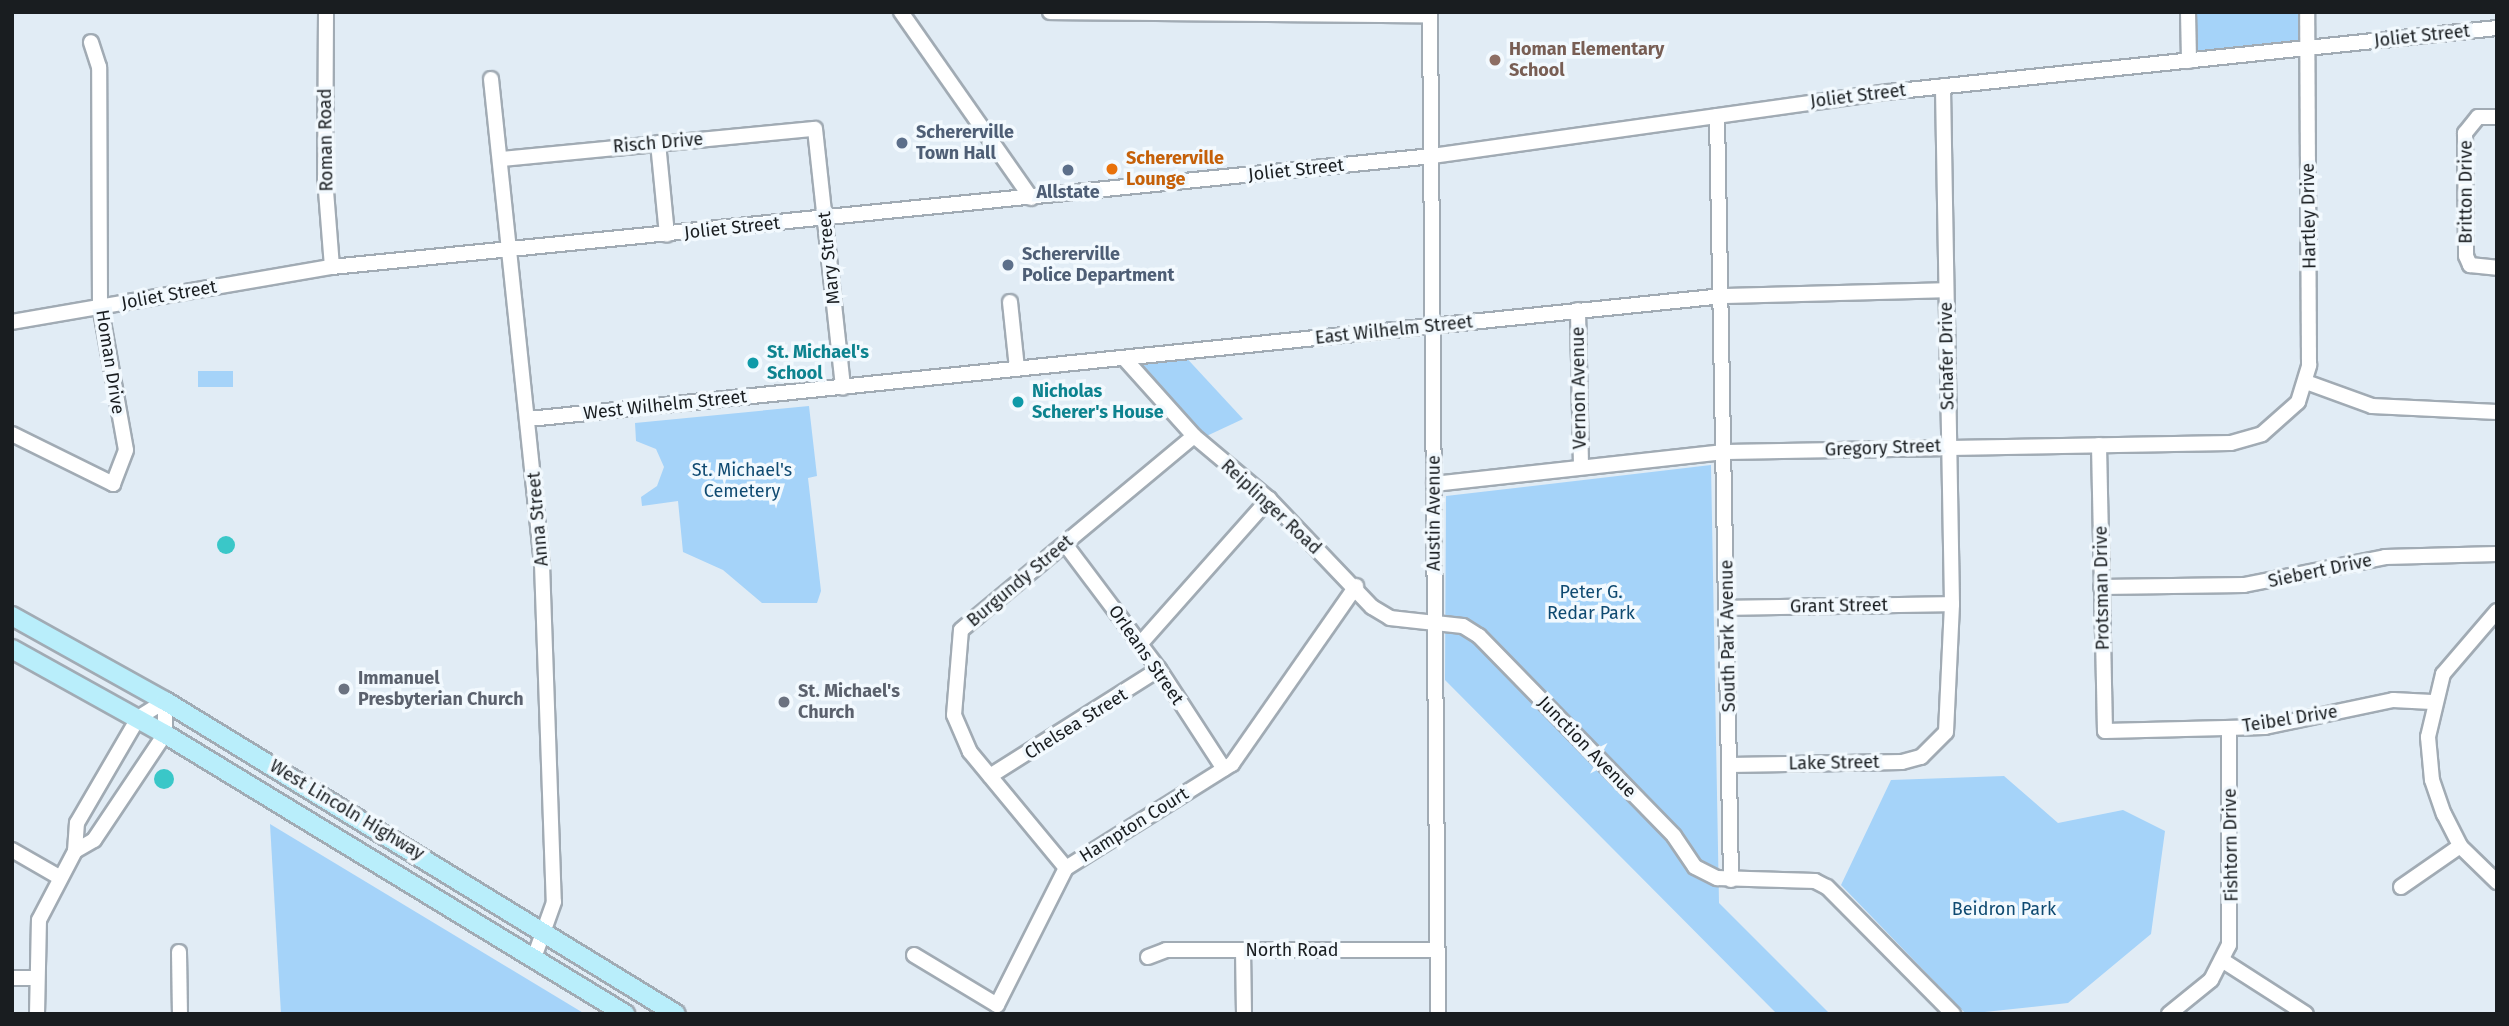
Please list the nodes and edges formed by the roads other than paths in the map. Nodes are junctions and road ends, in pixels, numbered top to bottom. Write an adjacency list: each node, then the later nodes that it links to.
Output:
1 (326, 12): 23 (street, Roman Road)
2 (901, 12): 19 (street)
3 (1050, 12): 6 (street)
4 (2188, 12): 10 (street)
5 (2307, 12): 9 (street, Hartley Drive)
6 (1430, 14): 17 (street, Austin Avenue)
7 (2497, 28): 9 (street, Joliet Street)
8 (91, 42): 28 (street, Homan Drive)
9 (2308, 49): 10 (street, Joliet Street); 34 (street, Hartley Drive)
10 (2189, 61): 12 (street, Joliet Street)
11 (491, 79): 18 (street, Anna Street)
12 (1942, 86): 13 (street, Joliet Street); 25 (street, Schafer Drive)
13 (1717, 116): 17 (street, Joliet Street); 26 (street, South Park Avenue)
14 (2497, 117): 24 (street, Britton Drive)
15 (815, 129): 16 (street, Risch Drive); 20 (street, Mary Street)
16 (658, 143): 18 (street, Risch Drive); 21 (street)
17 (1432, 156): 19 (street, Joliet Street); 31 (street, Austin Avenue)
18 (501, 159): 22 (street, Anna Street)
19 (1031, 198): 20 (street, Joliet Street)
20 (824, 218): 21 (street, Joliet Street); 35 (street, Mary Street)
21 (667, 235): 22 (street, Joliet Street)
22 (511, 251): 23 (street, Joliet Street); 37 (street, Anna Street)
23 (332, 267): 28 (street, Joliet Street)
24 (2497, 268)
25 (1946, 290): 26 (street, East Wilhelm Street); 41 (street, Schafer Drive)
26 (1723, 296): 29 (street, East Wilhelm Street); 42 (street, South Park Avenue)
27 (1010, 302): 33 (street)
28 (100, 306): 30 (street, Joliet Street); 38 (street, Homan Drive)
29 (1578, 310): 31 (street, East Wilhelm Street); 43 (street, Vernon Avenue)
30 (12, 322)
31 (1433, 326): 32 (street, East Wilhelm Street); 44 (street, Austin Avenue)
32 (1124, 358): 33 (street, East Wilhelm Street); 39 (street, Reiplinger Road)
33 (1017, 369): 35 (street, East Wilhelm Street)
34 (2306, 382): 36 (street); 40 (street, Gregory Street)
35 (843, 387): 37 (street, West Wilhelm Street)
36 (2497, 412)
37 (529, 419): 76 (street, Anna Street)
38 (12, 434)
39 (1194, 436): 45 (street, Reiplinger Road); 46 (street, Burgundy Street)
40 (2099, 445): 41 (street, Gregory Street); 49 (street, Protsman Drive)
41 (1948, 446): 42 (street, Gregory Street); 50 (street, Schafer Drive)
42 (1726, 452): 43 (street, Gregory Street); 51 (street, South Park Avenue)
43 (1581, 467): 44 (street, Gregory Street)
44 (1434, 484): 54 (street, Austin Avenue)
45 (1269, 499): 48 (street, Reiplinger Road); 55 (street)
46 (1065, 544): 55 (street, Orleans Street); 67 (street, Burgundy Street)
47 (2497, 554): 49 (street, Siebert Drive)
48 (1356, 586): 54 (street, Reiplinger Road); 66 (street, Hampton Court)
49 (2101, 587): 62 (street, Protsman Drive)
50 (1952, 604): 51 (street, Grant Street); 64 (street, Schafer Drive)
51 (1727, 608): 65 (street, South Park Avenue)
52 (2497, 611): 59 (street)
53 (12, 616): 58 (main road, West Lincoln Highway)
54 (1435, 623): 73 (street, Junction Avenue); 78 (street, Austin Avenue)
55 (1141, 643): 57 (street, Orleans Street)
56 (12, 649): 60 (main road, West Lincoln Highway)
57 (1160, 668): 66 (street, Orleans Street); 67 (street, Chelsea Street)
58 (165, 701): 60 (street); 63 (street); 76 (main road, West Lincoln Highway)
59 (2432, 702): 61 (street, Teibel Drive); 68 (street)
60 (138, 718): 63 (main road, West Lincoln Highway); 70 (street)
61 (2229, 729): 62 (street, Teibel Drive); 83 (street, Fishtorn Drive)
62 (2105, 731)
63 (165, 734): 70 (street); 82 (main road, West Lincoln Highway)
64 (1935, 748): 65 (street, Lake Street)
65 (1730, 765): 73 (street, South Park Avenue)
66 (1224, 769): 71 (street, Hampton Court)
67 (990, 776): 71 (street, Burgundy Street)
68 (2460, 846): 74 (street); 75 (street)
69 (12, 850): 72 (street)
70 (75, 851): 72 (street)
71 (1066, 868): 80 (street, Hampton Court)
72 (59, 877): 85 (street)
73 (1731, 880): 92 (street)
74 (2497, 882)
75 (2401, 887)
76 (548, 930): 82 (street, Anna Street); 89 (main road, West Lincoln Highway)
77 (1243, 950): 78 (street, North Road); 81 (street, North Road); 90 (street)
78 (1437, 950): 91 (street, Austin Avenue)
79 (179, 952): 87 (street)
80 (914, 954)
81 (1148, 957)
82 (534, 958): 88 (main road, West Lincoln Highway)
83 (2225, 962): 93 (street); 94 (street)
84 (12, 978): 85 (street)
85 (37, 978): 86 (street)
86 (37, 1014)
87 (180, 1014)
88 (625, 1014)
89 (676, 1014)
90 (1244, 1014)
91 (1438, 1014)
92 (1954, 1014)
93 (2169, 1014)
94 (2306, 1014)

